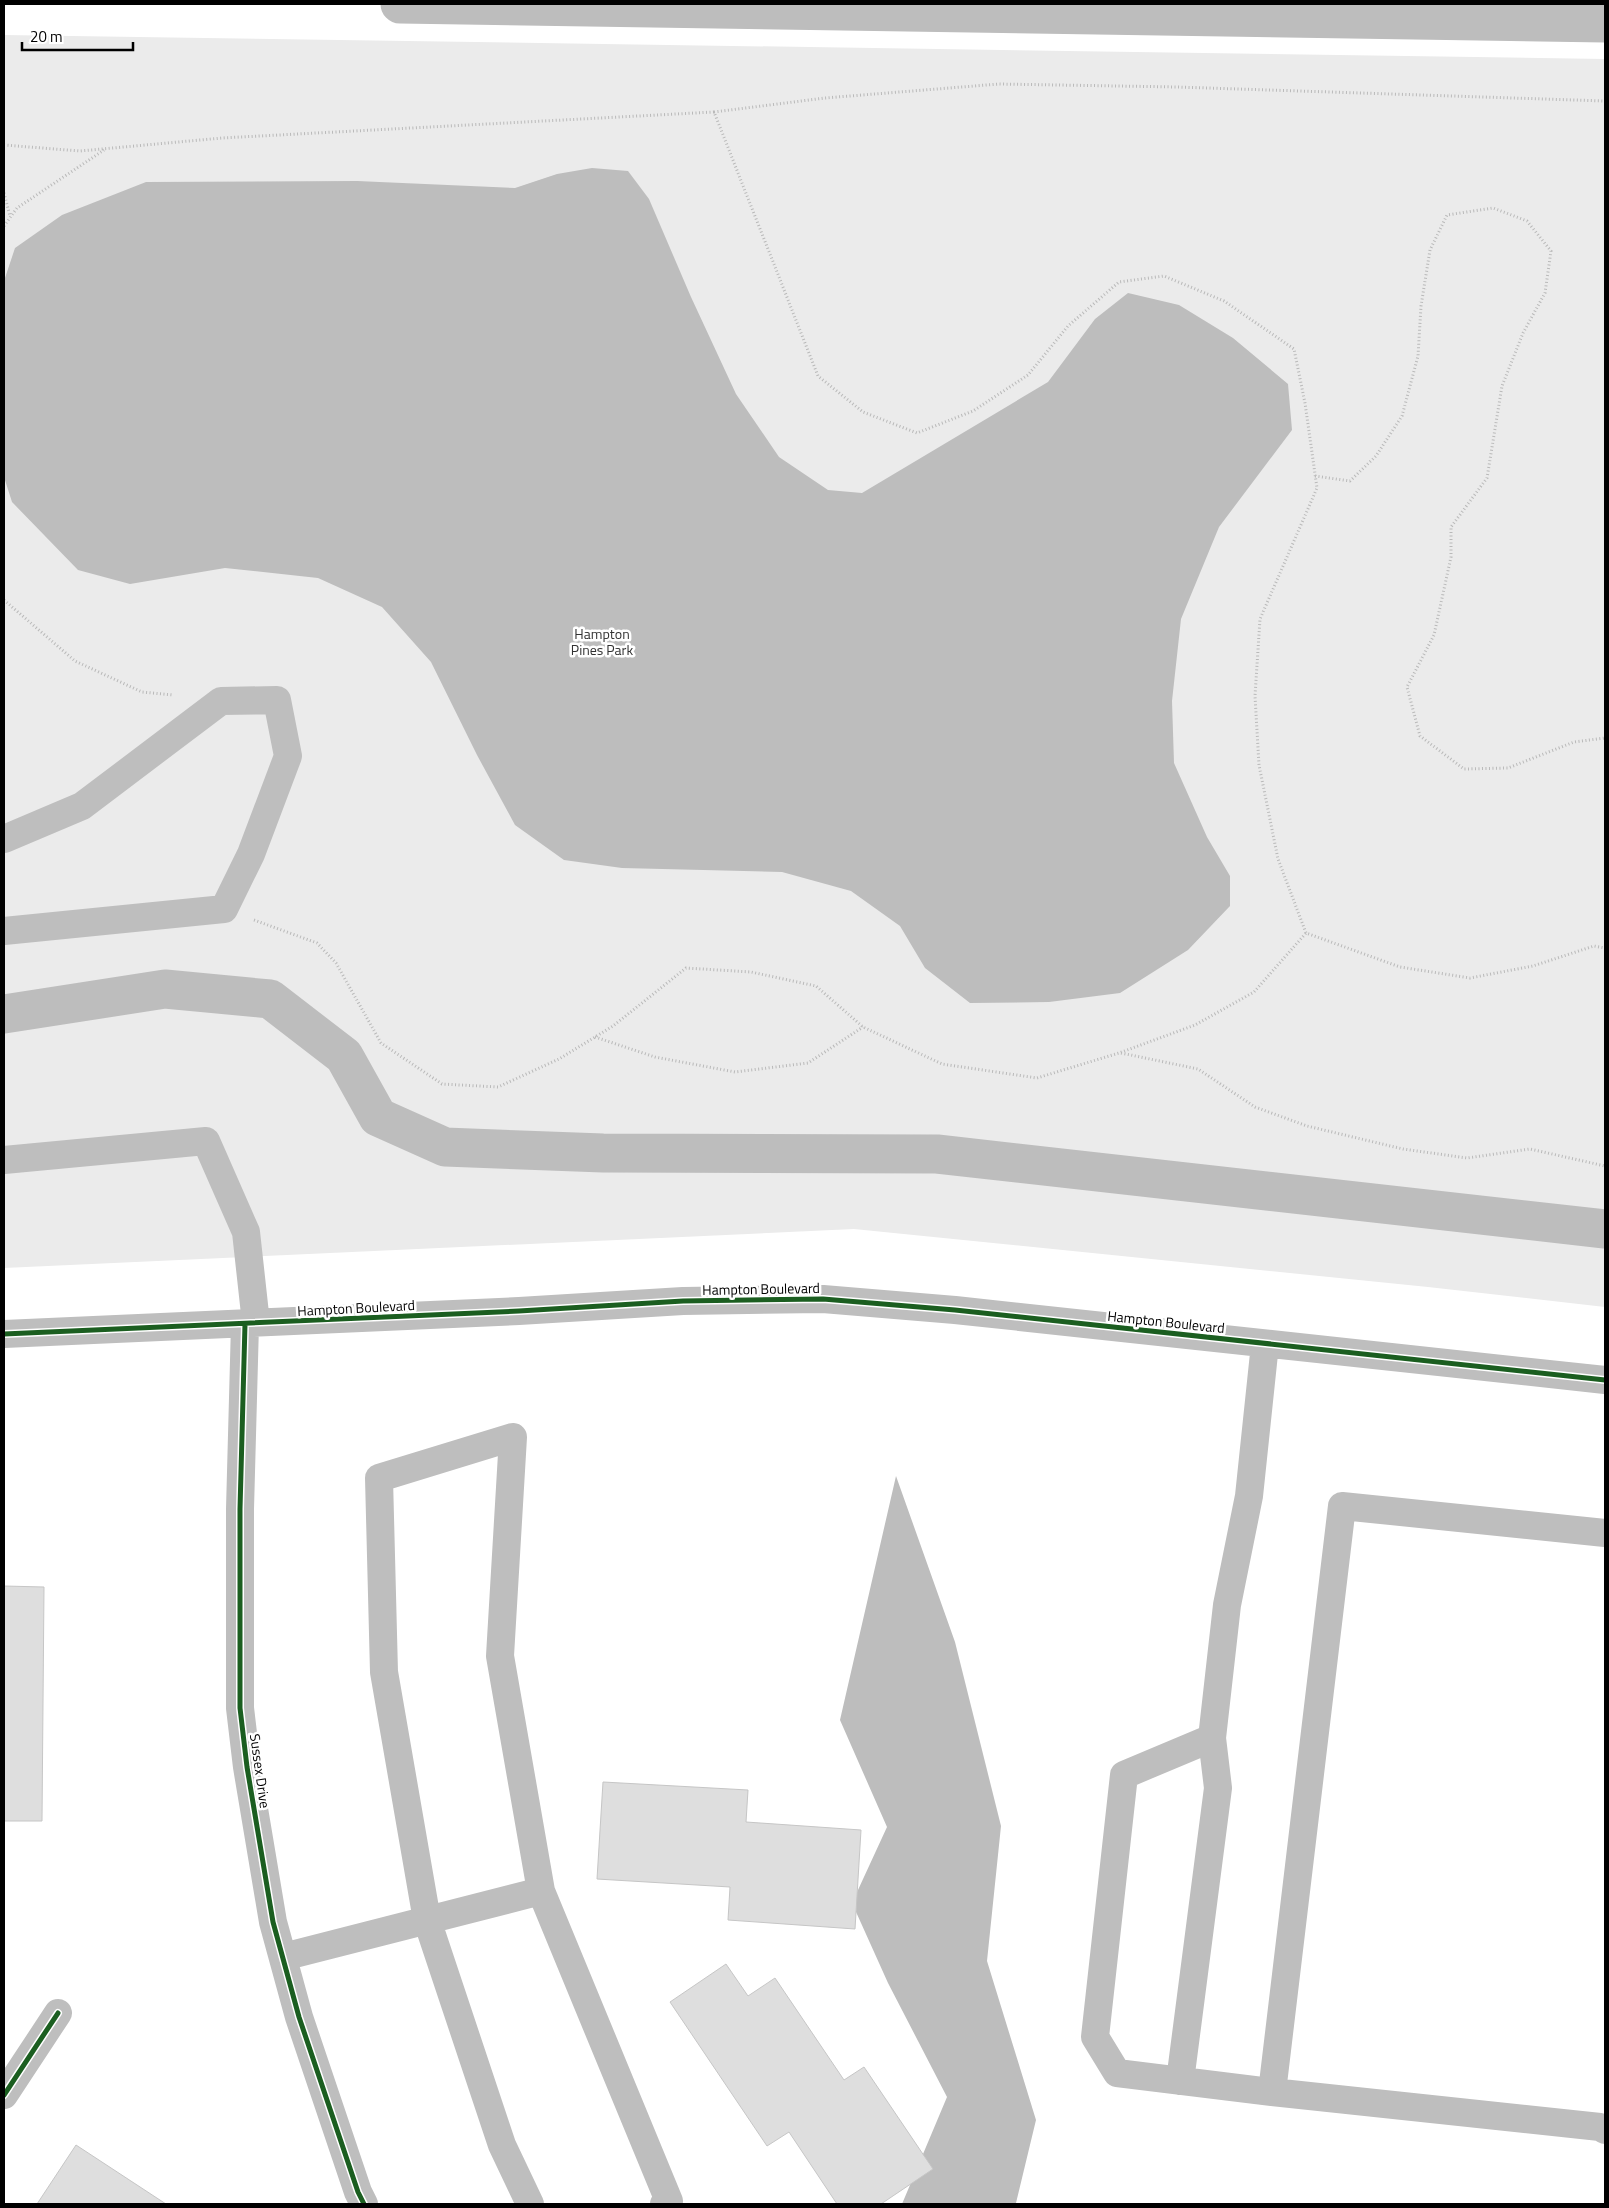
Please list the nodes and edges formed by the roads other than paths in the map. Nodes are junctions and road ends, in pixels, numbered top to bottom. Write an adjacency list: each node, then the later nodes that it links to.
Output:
1 (4, 839): 2 (street)
2 (4, 931)
3 (4, 1160): 4 (street, Sussex Drive)
4 (250, 1324): 5 (street, Hampton Boulevard); 6 (street, Hampton Boulevard); 12 (street, Sussex Drive)
5 (4, 1334)
6 (1265, 1344): 7 (street, Hampton Boulevard); 9 (street)
7 (1605, 1380)
8 (1605, 1533): 15 (street)
9 (1212, 1738): 14 (street); 14 (street)
10 (541, 1891): 11 (street); 11 (street); 20 (street)
11 (427, 1920): 12 (street); 19 (street)
12 (283, 1957): 18 (street, Sussex Drive)
13 (58, 2013): 16 (street)
14 (1180, 2081): 15 (street)
15 (1272, 2092): 17 (street)
16 (4, 2095)
17 (1605, 2130)
18 (364, 2204)
19 (530, 2204)
20 (664, 2204)

